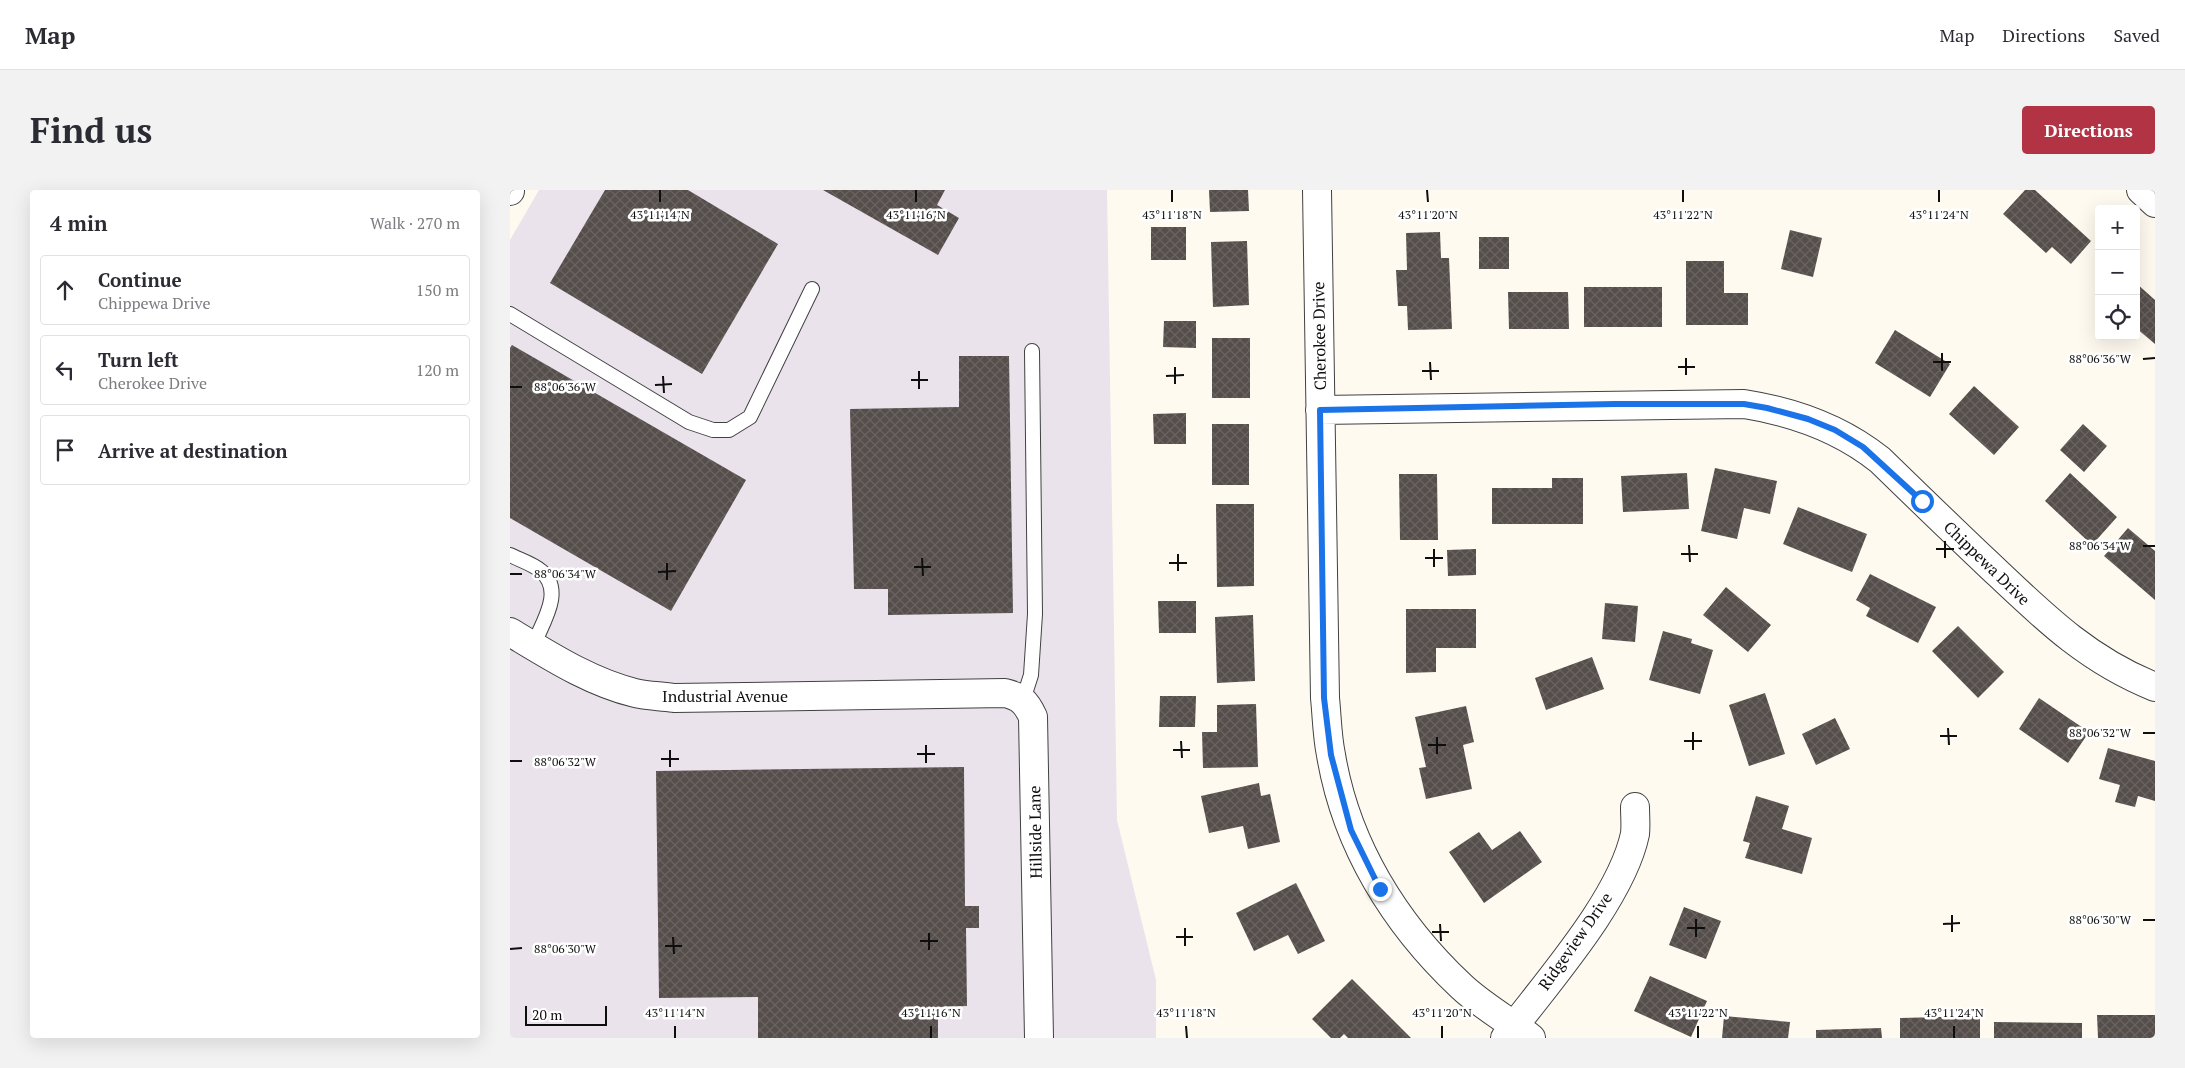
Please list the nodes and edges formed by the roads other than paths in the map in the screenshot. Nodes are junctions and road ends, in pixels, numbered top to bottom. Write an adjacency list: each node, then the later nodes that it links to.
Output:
1 (1317, 190): 7 (street, Cherokee Drive)
2 (2141, 190): 3 (street)
3 (2155, 203)
4 (812, 289): 5 (lane)
5 (510, 314)
6 (1032, 352): 11 (lane)
7 (1320, 410): 10 (street, Chippewa Drive); 13 (street, Cherokee Drive)
8 (510, 555): 9 (lane)
9 (521, 639): 11 (street, Industrial Avenue)
10 (2155, 687)
11 (1023, 700): 14 (street, Hillside Lane)
12 (1635, 807): 13 (street, Ridgeview Drive)
13 (1517, 1034)
14 (1039, 1038)

